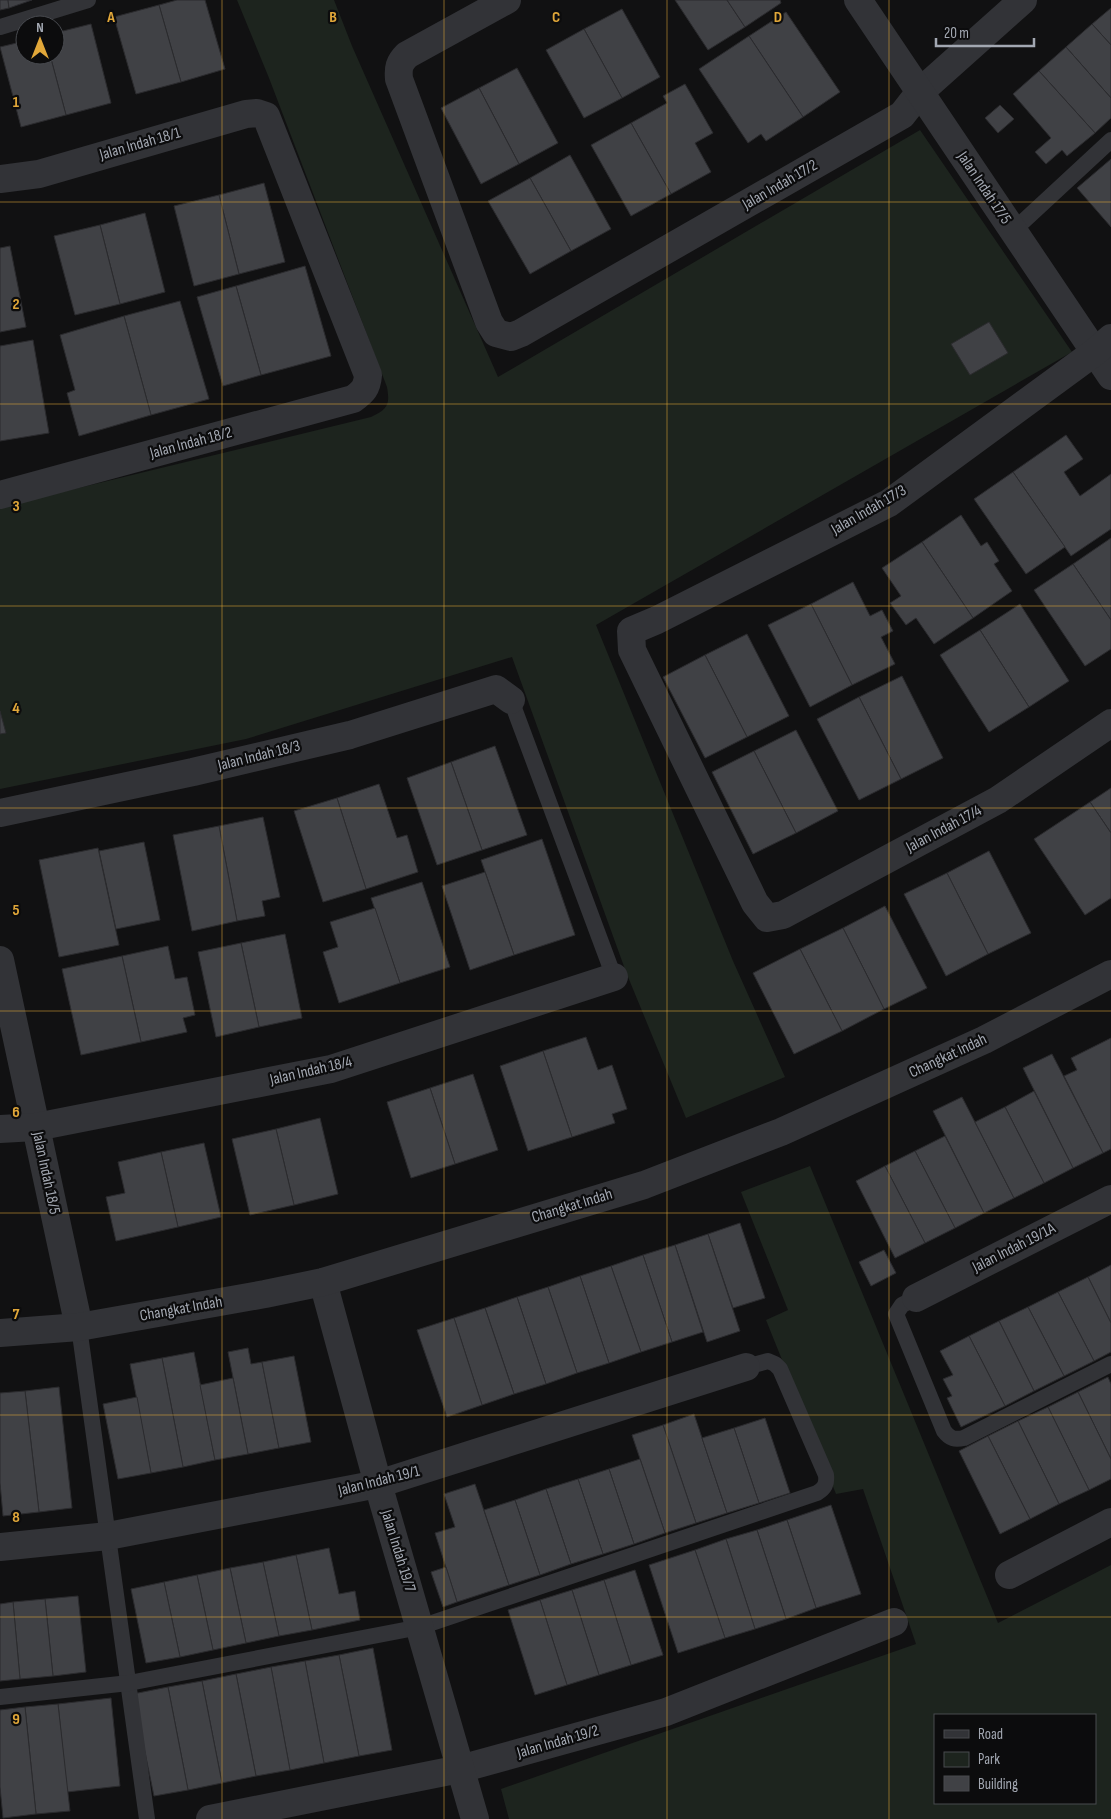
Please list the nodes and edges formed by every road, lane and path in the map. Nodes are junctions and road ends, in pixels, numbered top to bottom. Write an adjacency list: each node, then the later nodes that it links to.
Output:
1 (88, 0): 5 (lane)
2 (507, 0): 6 (street, Jalan Indah 17/2)
3 (858, 0): 6 (street, Jalan Indah 17/5)
4 (1024, 0): 6 (street, Jalan Indah 17/2)
5 (0, 27)
6 (920, 92): 9 (street, Jalan Indah 17/5)
7 (1111, 140): 9 (lane)
8 (0, 179): 11 (street, Jalan Indah 18/1)
9 (1013, 231): 10 (street, Jalan Indah 17/5)
10 (1103, 345): 12 (street, Jalan Indah 17/5); 17 (street, Jalan Indah 17/3)
11 (368, 376): 13 (street, Jalan Indah 18/2)
12 (1111, 376)
13 (0, 495)
14 (511, 700): 16 (street, Jalan Indah 18/3); 20 (lane)
15 (1111, 723): 17 (street, Jalan Indah 17/4)
16 (0, 813)
17 (767, 918)
18 (1, 966): 21 (street, Jalan Indah 18/5)
19 (1111, 974): 24 (street, Changkat Indah)
20 (614, 977): 21 (street, Jalan Indah 18/4)
21 (36, 1127): 22 (street, Jalan Indah 18/4); 26 (street, Jalan Indah 18/5)
22 (0, 1129)
23 (1111, 1199): 25 (street, Jalan Indah 19/1A)
24 (323, 1282): 26 (street, Changkat Indah); 30 (street, Jalan Indah 19/7)
25 (916, 1298): 28 (lane)
26 (79, 1327): 27 (street, Changkat Indah); 32 (lane)
27 (0, 1333)
28 (1111, 1364)
29 (746, 1367): 30 (street, Jalan Indah 19/1); 36 (lane)
30 (378, 1484): 32 (street, Jalan Indah 19/1); 36 (street, Jalan Indah 19/7)
31 (1111, 1522): 34 (street)
32 (108, 1536): 33 (street, Jalan Indah 19/1); 37 (lane)
33 (0, 1546)
34 (1009, 1575)
35 (894, 1622): 39 (street, Jalan Indah 19/2)
36 (420, 1627): 37 (lane); 39 (street, Jalan Indah 19/7)
37 (129, 1683): 38 (lane); 40 (lane)
38 (0, 1697)
39 (460, 1769): 41 (street, Jalan Indah 19/2); 42 (street, Jalan Indah 19/7)
40 (148, 1819)
41 (210, 1819)
42 (475, 1819)

